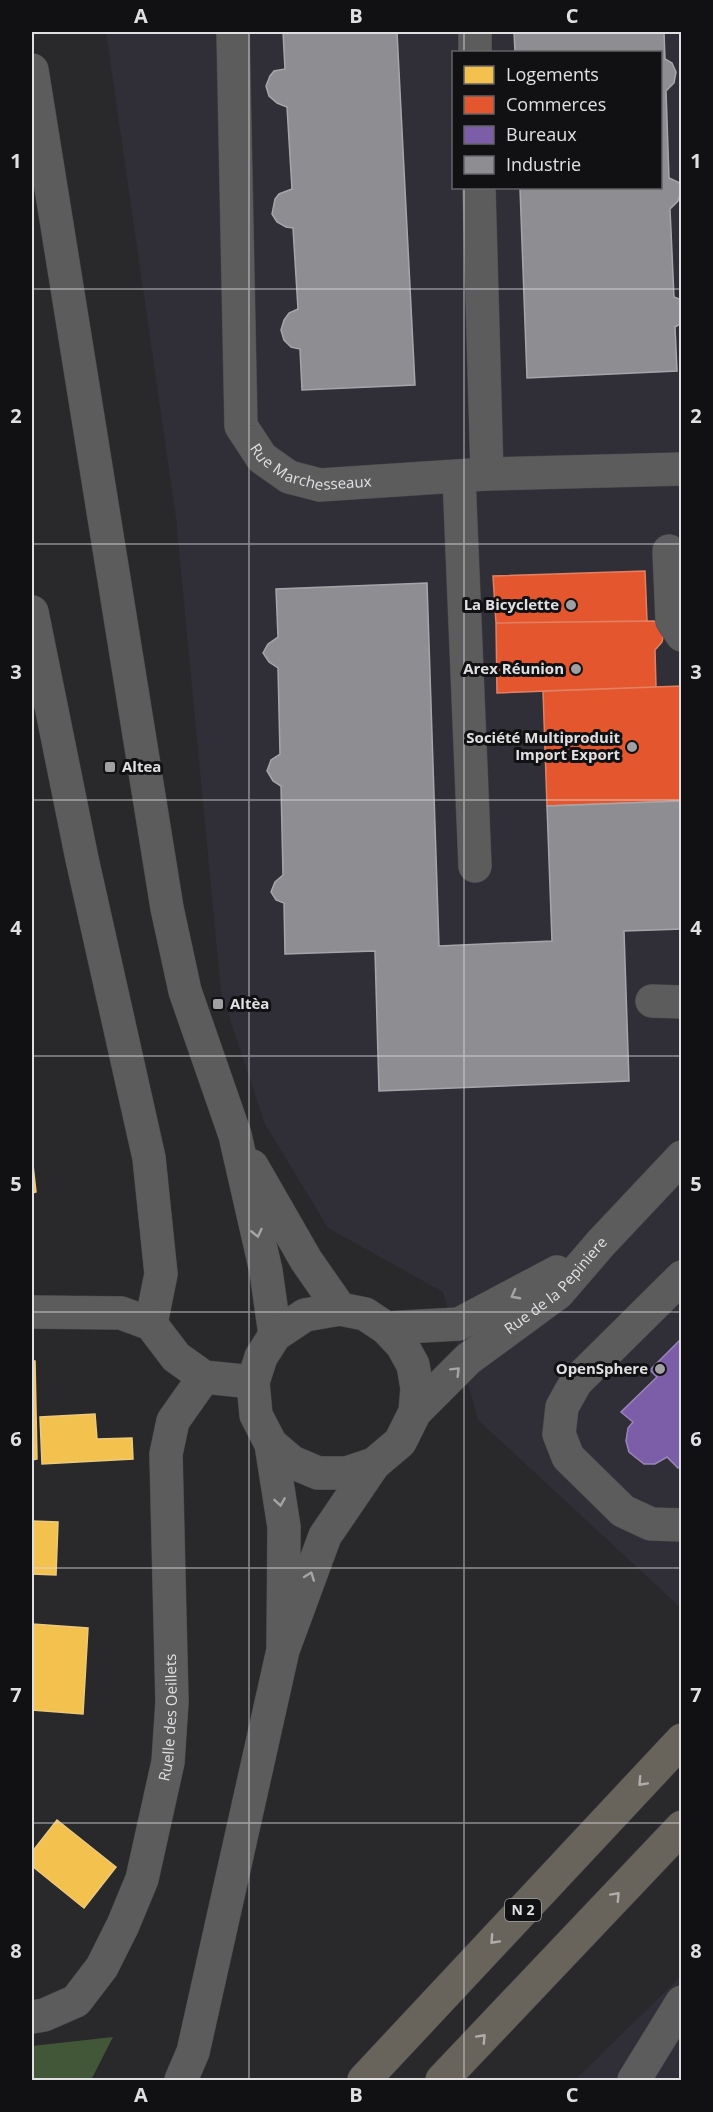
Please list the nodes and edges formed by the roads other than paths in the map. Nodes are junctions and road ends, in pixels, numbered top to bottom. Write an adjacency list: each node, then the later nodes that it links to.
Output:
1 (233, 32): 7 (street, Rue Marchesseaux)
2 (475, 32): 3 (street)
3 (475, 51)
4 (32, 70): 12 (street)
5 (479, 189): 7 (street)
6 (681, 469): 7 (street, Rue Marchesseaux)
7 (473, 476): 11 (street)
8 (669, 551): 10 (street)
9 (32, 612): 18 (street)
10 (681, 635)
11 (475, 866)
12 (235, 1135): 16 (street); 20 (street, one-way to 20)
13 (681, 1157): 14 (street)
14 (601, 1243): 19 (street, Rue de la Pepiniere, one-way to 19); 23 (street, Rue de la Pepiniere, one-way to 14)
15 (681, 1277): 26 (street)
16 (340, 1309): 19 (street); 20 (street)
17 (32, 1312): 18 (street)
18 (151, 1324): 21 (street)
19 (386, 1328): 23 (street)
20 (275, 1335): 22 (street)
21 (204, 1377): 22 (street); 31 (street, Ruelle des Oeillets)
22 (253, 1382): 24 (street)
23 (415, 1412): 25 (street)
24 (271, 1444): 25 (street); 27 (street, one-way to 27)
25 (374, 1464): 27 (street, one-way to 25)
26 (681, 1525)
27 (283, 1650): 32 (street)
28 (681, 1740): 33 (highway, N 2, one-way to 33)
29 (681, 1827): 34 (highway, one-way to 29)
30 (681, 2002): 35 (street)
31 (32, 2017)
32 (181, 2080)
33 (364, 2080)
34 (442, 2080)
35 (634, 2080)

